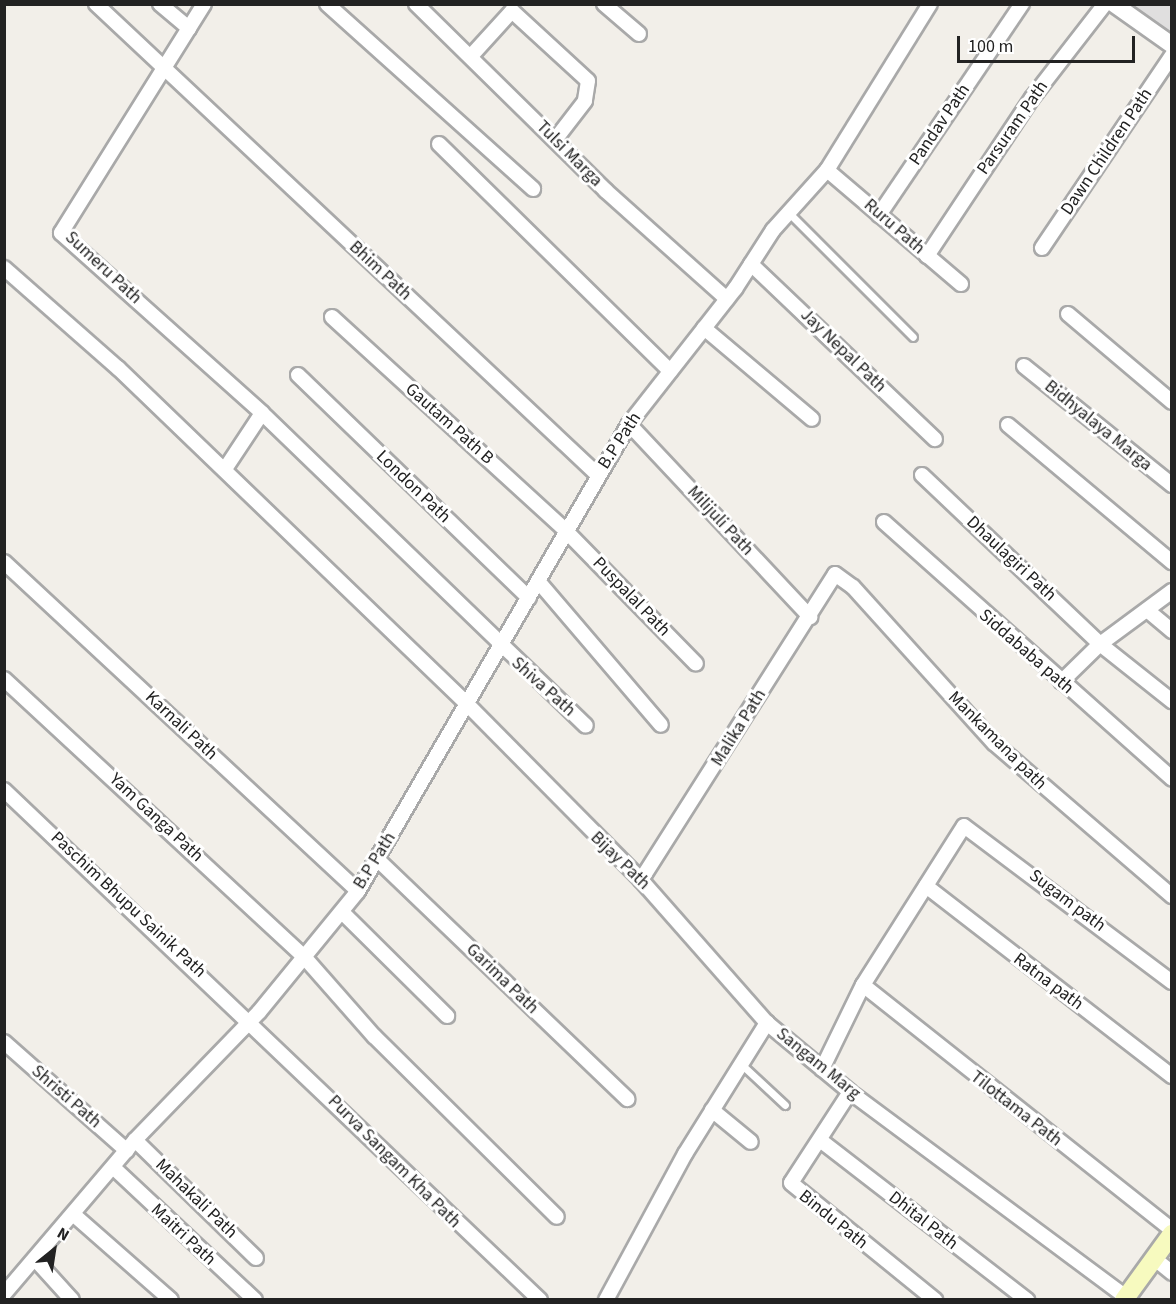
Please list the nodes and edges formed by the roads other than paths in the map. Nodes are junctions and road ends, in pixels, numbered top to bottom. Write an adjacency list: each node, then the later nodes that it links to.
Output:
1 (96, 4): 16 (street, Bhim Path)
2 (160, 4): 12 (street)
3 (204, 4): 12 (street, Sumeru Path)
4 (327, 4): 20 (street)
5 (416, 4): 15 (street, Tulsi Marga)
6 (604, 4): 13 (street)
7 (930, 4): 19 (street, B.P Path)
8 (1022, 4): 22 (street, Pandav Path)
9 (1105, 4): 24 (street, Parsuram Path)
10 (1114, 4): 14 (street)
11 (512, 7): 15 (street); 17 (street)
12 (189, 28): 16 (street, Sumeru Path)
13 (639, 34)
14 (1170, 45): 23 (street, Dawn Children Path)
15 (471, 57): 17 (street, Tulsi Marga)
16 (162, 66): 37 (street, Sumeru Path); 43 (street, Bhim Path)
17 (555, 140): 28 (street, Tulsi Marga)
18 (439, 144): 34 (street)
19 (827, 170): 21 (street, B.P Path); 22 (street, Ruru Path)
20 (533, 189)
21 (789, 213): 25 (street, B.P Path); 32 (lane)
22 (879, 215): 24 (street, Ruru Path)
23 (1042, 248)
24 (927, 256): 27 (street, Ruru Path)
25 (751, 264): 28 (street, B.P Path); 41 (street, Jay Nepal Path)
26 (4, 268): 42 (street, Bijay Path)
27 (961, 284)
28 (727, 299): 31 (street, B.P Path)
29 (1068, 314): 36 (street)
30 (332, 317): 47 (street, Gautam Path B)
31 (704, 328): 34 (street, B.P Path); 38 (street)
32 (914, 338)
33 (1024, 366): 45 (street, Bidhyalaya Marga)
34 (670, 371): 39 (street, B.P Path)
35 (298, 375): 53 (street, London Path)
36 (1172, 402)
37 (262, 413): 42 (street); 58 (street, Shiva Path)
38 (812, 419)
39 (629, 424): 43 (street, B.P Path); 55 (street, Milijuli Path)
40 (1008, 425): 49 (street)
41 (935, 439)
42 (225, 469): 63 (street, Bijay Path)
43 (598, 475): 47 (street, B.P Path)
44 (921, 475): 57 (street, Dhaulagiri Path)
45 (1172, 485)
46 (884, 522): 61 (street, Siddababa path)
47 (566, 530): 51 (street, B.P Path); 59 (street, Puspalal Path)
48 (4, 562): 71 (street, Karnali Path)
49 (1172, 562)
50 (835, 574): 55 (street, Malika Path); 72 (street, Mankamana path)
51 (538, 581): 53 (street, B.P Path); 64 (street)
52 (1172, 591): 54 (street)
53 (529, 598): 58 (street, B.P Path)
54 (1147, 610): 56 (street); 57 (street)
55 (810, 617): 69 (street, Malika Path)
56 (1172, 631)
57 (1100, 644): 61 (street); 62 (street)
58 (500, 647): 63 (street, B.P Path); 65 (street, Shiva Path)
59 (696, 664)
60 (4, 679): 74 (street, Yam Ganga Path)
61 (1061, 682): 66 (street, Siddababa path)
62 (1172, 701)
63 (467, 704): 68 (street, B.P Path); 69 (street, Bijay Path)
64 (661, 725)
65 (586, 726)
66 (1172, 779)
67 (4, 790): 78 (street, Paschim Bhupu Sainik Path)
68 (377, 859): 71 (street, B.P Path); 85 (street, Garima Path)
69 (641, 880): 79 (street, Bijay Path)
70 (926, 886): 75 (street, Sugam path); 76 (street); 83 (street, Ratna path)
71 (358, 891): 73 (street, B.P Path)
72 (1172, 896)
73 (342, 912): 74 (street, B.P Path); 77 (street)
74 (306, 959): 78 (street, B.P Path); 93 (street, Yam Ganga Path)
75 (1172, 982)
76 (863, 985): 82 (street); 94 (street, Tilottama Path)
77 (447, 1016)
78 (250, 1021): 90 (street, B.P Path); 104 (street, Purva Sangam Kha Path)
79 (767, 1023): 81 (street, Sangam Marg); 82 (street, Sangam Marg)
80 (4, 1042): 90 (street, Shristi Path)
81 (741, 1064): 86 (lane); 87 (street, Sangam Marg)
82 (822, 1069): 84 (street, Sangam Marg)
83 (1172, 1076)
84 (850, 1092): 88 (street, Bindu Path); 100 (street, Sangam Marg)
85 (627, 1099)
86 (785, 1105)
87 (712, 1110): 89 (street); 105 (street, Sangam Marg)
88 (820, 1140): 106 (street, Bindu Path); 107 (street, Dhital Path)
89 (751, 1142)
90 (131, 1145): 91 (street, B.P Path); 95 (street, Mahakali Path)
91 (114, 1168): 92 (street, B.P Path); 103 (street, Maitri Path)
92 (73, 1214): 96 (street, B.P Path); 102 (street)
93 (557, 1217)
94 (1172, 1232): 97 (main road)
95 (256, 1258)
96 (35, 1259): 99 (street, B.P Path); 101 (street)
97 (1155, 1259): 98 (street); 100 (main road)
98 (1172, 1273)
99 (6, 1288)
100 (1125, 1298)
101 (72, 1299)
102 (171, 1299)
103 (255, 1299)
104 (540, 1299)
105 (606, 1299)
106 (935, 1299)
107 (1027, 1299)

